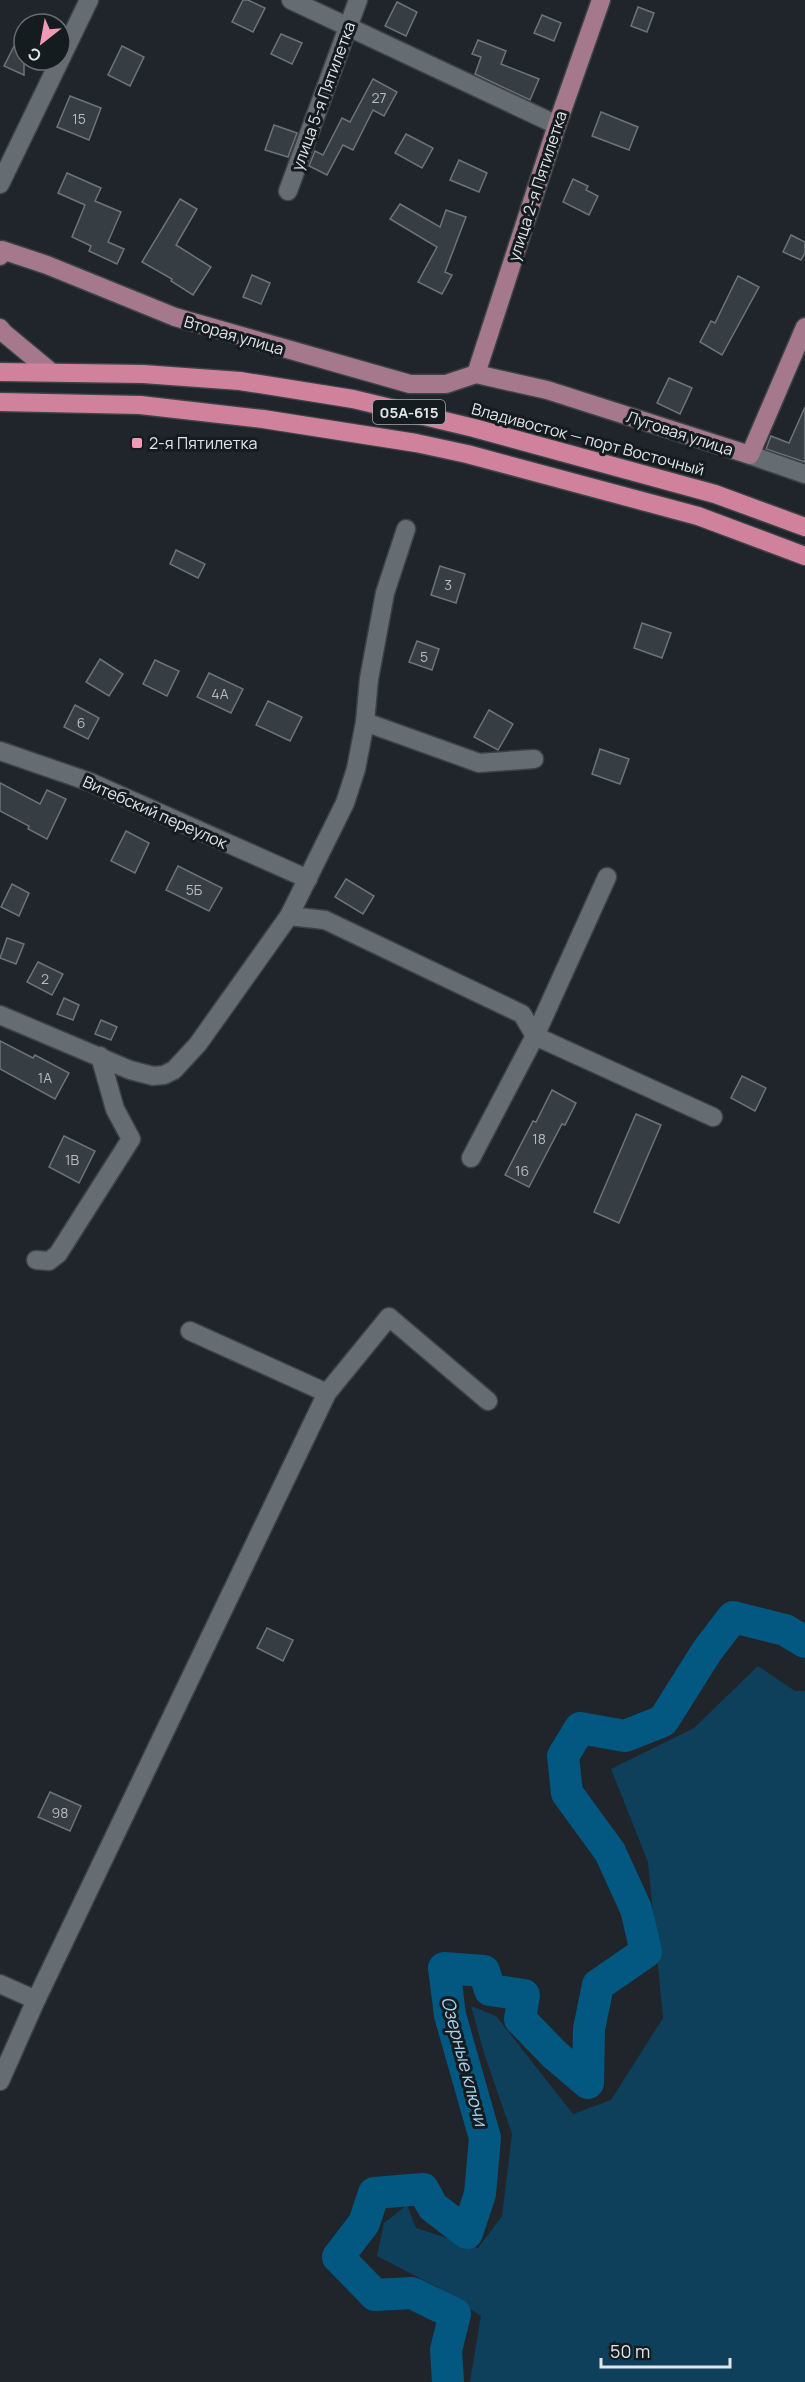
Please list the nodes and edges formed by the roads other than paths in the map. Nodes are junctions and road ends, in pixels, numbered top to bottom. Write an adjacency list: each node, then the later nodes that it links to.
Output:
1 (89, 0): 7 (street)
2 (291, 0): 5 (street)
3 (358, 0): 5 (street, улица 5-я Пятилетка)
4 (602, 0): 6 (main road, улица 2-я Пятилетка)
5 (348, 28): 6 (street); 8 (street, улица 5-я Пятилетка)
6 (557, 125): 14 (main road, улица 2-я Пятилетка)
7 (0, 184)
8 (288, 191)
9 (1, 252): 14 (main road, Вторая улица)
10 (805, 327): 16 (main road, Луговая улица)
11 (0, 328): 13 (main road)
12 (0, 372): 13 (highway, Владивосток — порт Восточный / 05А-615)
13 (51, 372): 18 (highway, Владивосток — порт Восточный / 05А-615)
14 (476, 374): 16 (main road, Луговая улица)
15 (0, 402): 20 (highway, 05А-615)
16 (750, 455): 17 (street)
17 (805, 474)
18 (805, 527)
19 (406, 529): 21 (street)
20 (805, 556)
21 (365, 722): 23 (street); 25 (street)
22 (0, 751): 25 (street, Витебский переулок)
23 (534, 759)
24 (607, 877): 28 (street)
25 (308, 879): 26 (street)
26 (289, 916): 28 (street); 29 (street)
27 (0, 1015): 29 (street)
28 (535, 1036): 30 (street); 31 (street)
29 (100, 1056): 32 (street)
30 (713, 1117)
31 (471, 1158)
32 (36, 1260)
33 (190, 1331): 34 (street)
34 (327, 1393): 35 (street); 37 (street)
35 (488, 1401)
36 (0, 1984): 37 (street)
37 (36, 2000): 38 (street)
38 (0, 2081)

